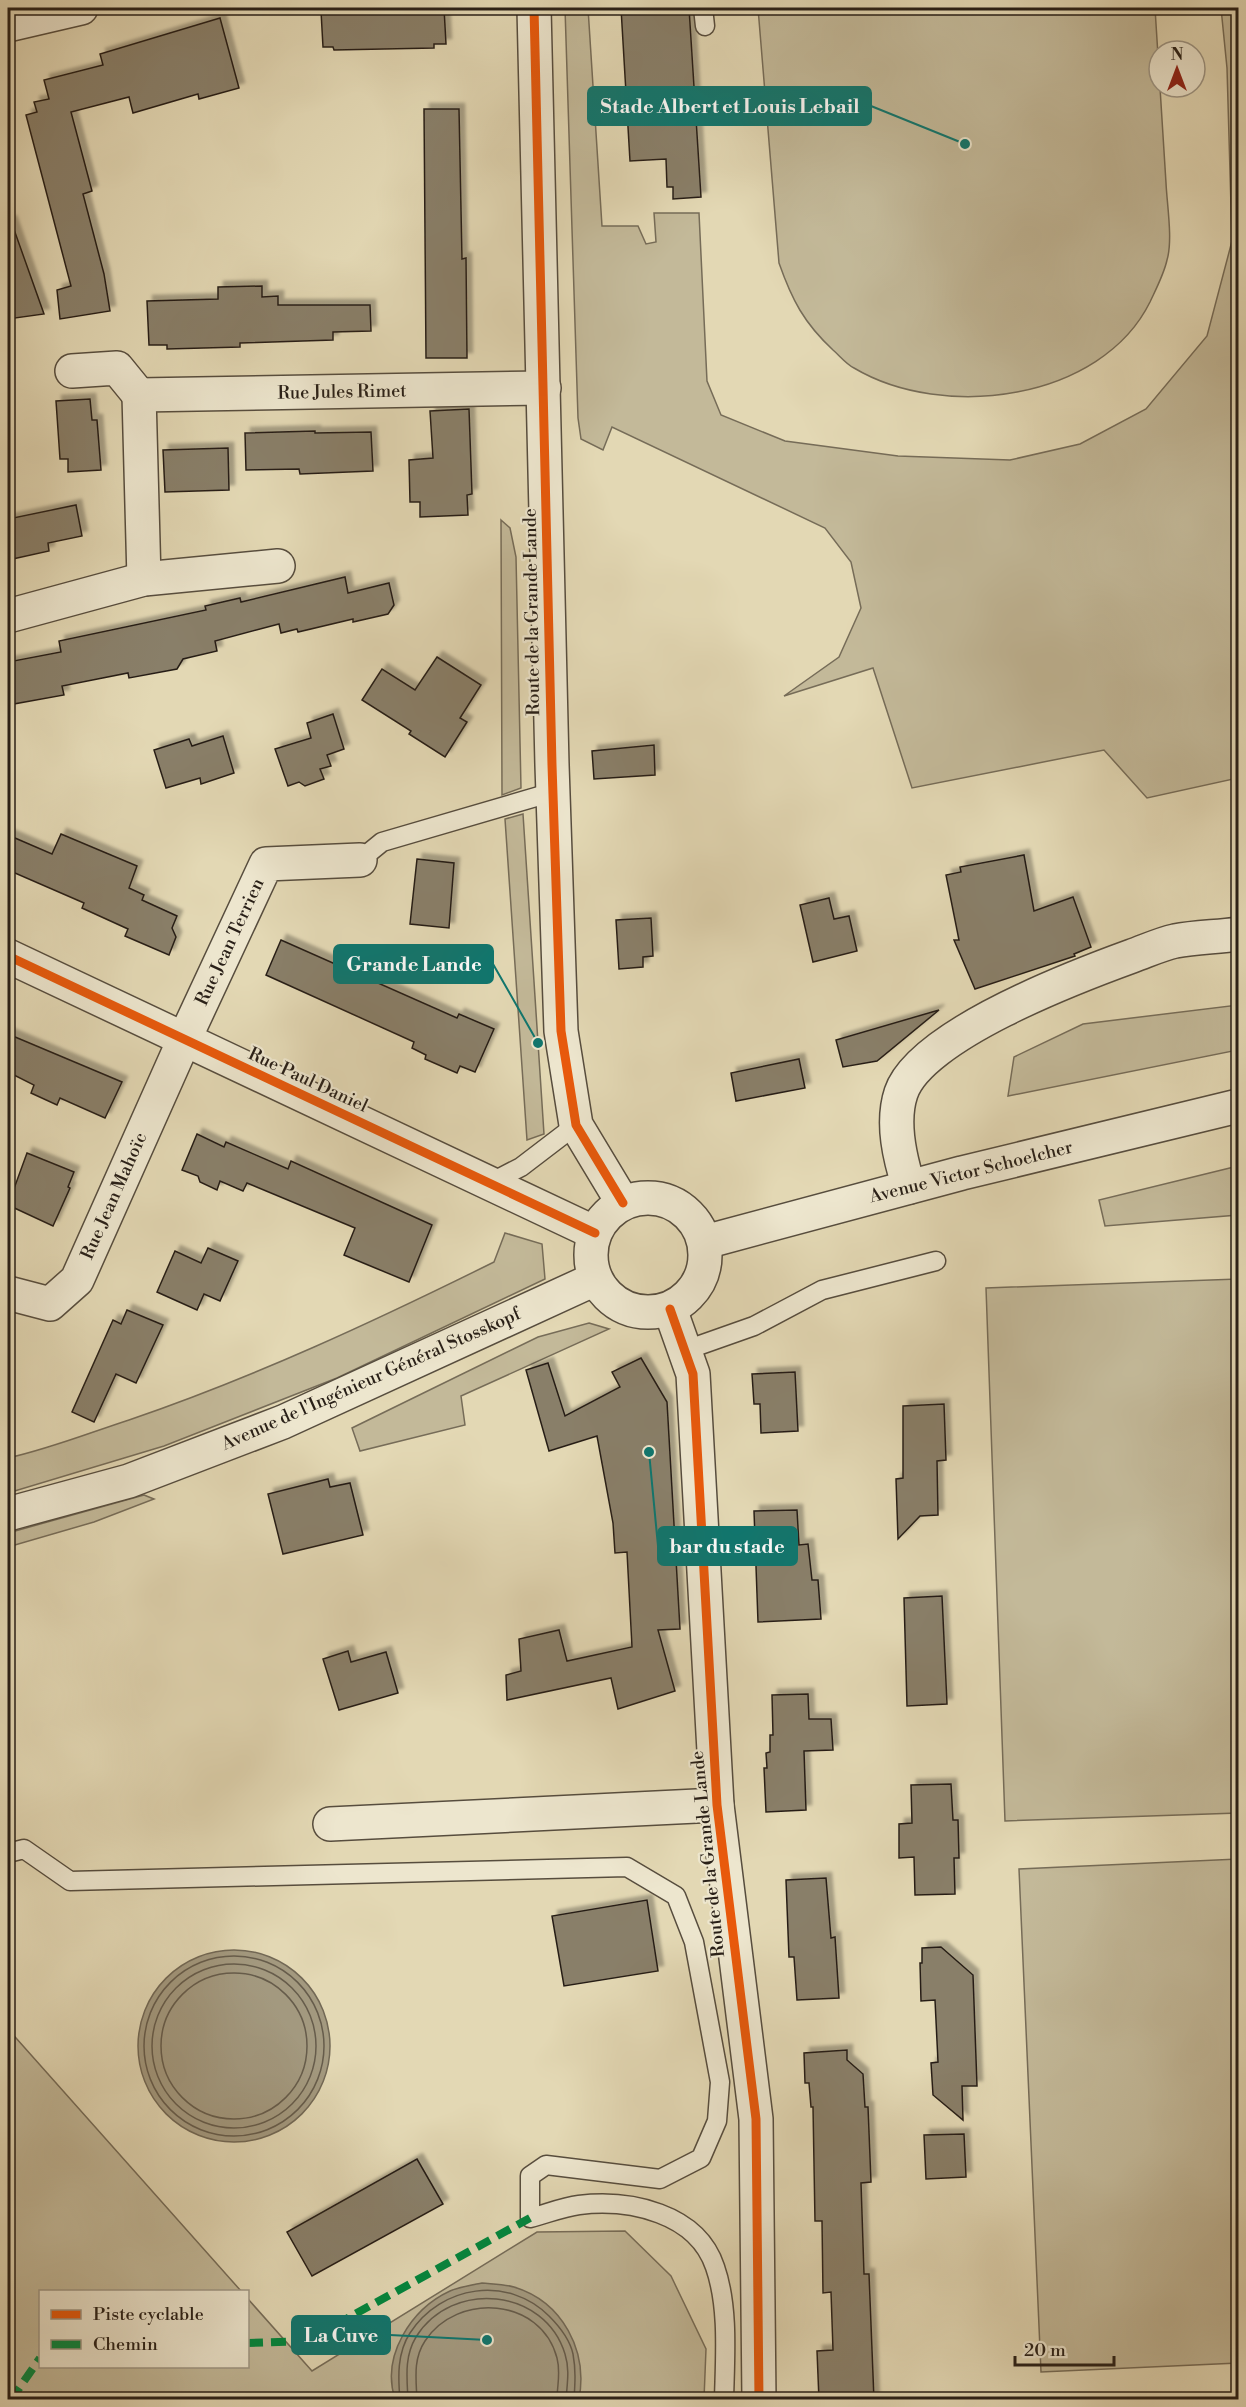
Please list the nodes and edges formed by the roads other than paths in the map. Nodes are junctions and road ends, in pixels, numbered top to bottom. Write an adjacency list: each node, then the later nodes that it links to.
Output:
1 (81, 8): 4 (street)
2 (534, 8): 7 (street, Route de la Grande Lande)
3 (703, 8): 5 (lane)
4 (8, 25)
5 (705, 26)
6 (72, 370): 8 (street)
7 (544, 388): 8 (street, Rue Jules Rimet); 12 (street, Route de la Grande Lande)
8 (139, 395): 10 (street)
9 (278, 566): 10 (street)
10 (144, 579): 11 (street)
11 (8, 616)
12 (553, 792): 13 (lane); 18 (street, Route de la Grande Lande)
13 (360, 860): 16 (street, Rue Jean Terrien)
14 (1239, 934): 20 (street)
15 (8, 956): 16 (street, Rue Paul Daniel)
16 (184, 1040): 19 (street, Rue Paul Daniel); 26 (street, Rue Jean Mahoïc)
17 (1239, 1106): 20 (street, Avenue Victor Schoelcher)
18 (576, 1125): 19 (lane); 21 (street, Route de la Grande Lande)
19 (490, 1184): 22 (street, Rue Paul Daniel)
20 (909, 1187): 23 (street, Avenue Victor Schoelcher)
21 (623, 1203): 22 (street); 23 (street)
22 (595, 1233): 25 (street)
23 (705, 1242): 27 (street)
24 (936, 1261): 28 (lane)
25 (595, 1279): 27 (street); 29 (street, Avenue de l'Ingénieur Général Stosskopf)
26 (8, 1293)
27 (670, 1309): 28 (street, Route de la Grande Lande)
28 (686, 1350): 30 (street, Route de la Grande Lande)
29 (8, 1514)
30 (717, 1805): 31 (street, Route de la Grande Lande); 34 (street, Route de la Grande Lande)
31 (330, 1824)
32 (8, 1853): 33 (lane)
33 (724, 2400)
34 (759, 2400)

